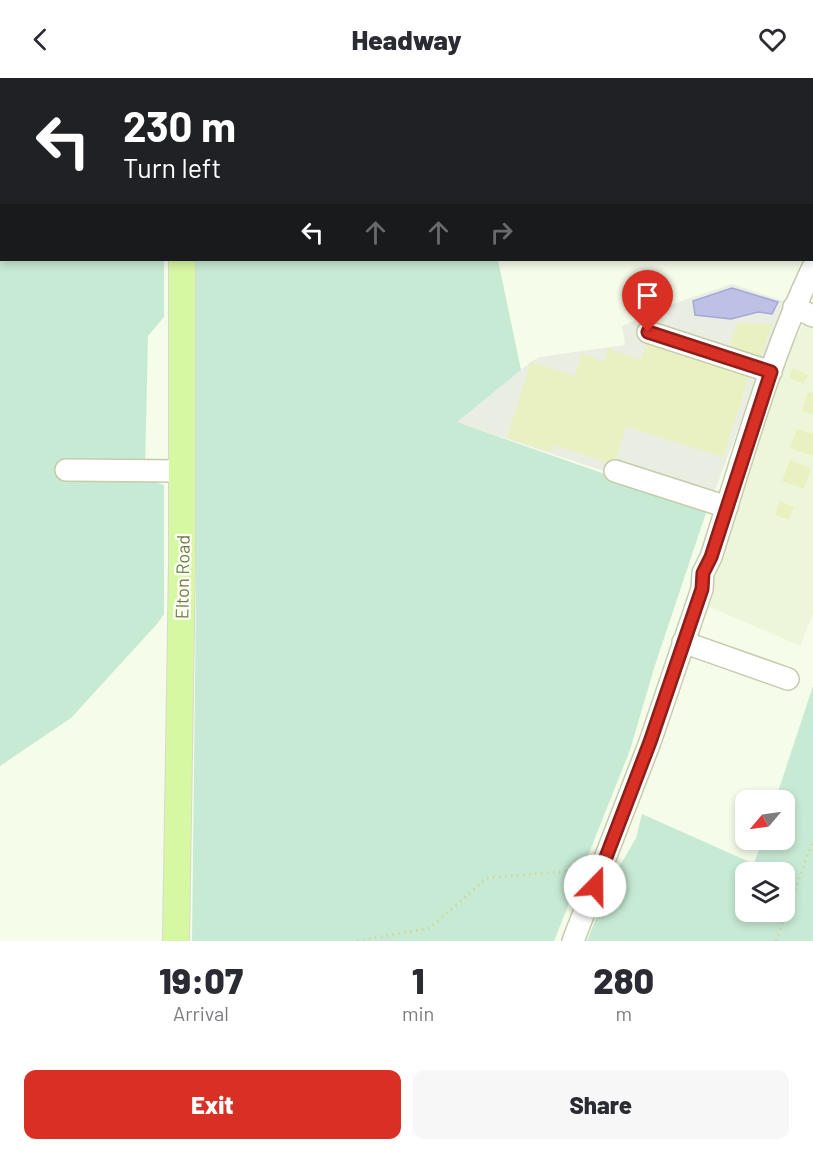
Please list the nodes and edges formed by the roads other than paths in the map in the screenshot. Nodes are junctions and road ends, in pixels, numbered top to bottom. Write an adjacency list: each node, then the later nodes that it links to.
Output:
1 (182, 261): 7 (main road, Elton Road)
2 (813, 267): 3 (street)
3 (804, 312): 5 (street)
4 (648, 332): 5 (street)
5 (771, 372): 9 (street)
6 (66, 470): 7 (street)
7 (182, 471): 12 (main road, Elton Road)
8 (615, 471): 9 (street)
9 (727, 507): 10 (street)
10 (683, 642): 11 (street); 13 (street)
11 (788, 680)
12 (176, 941)
13 (573, 941)

